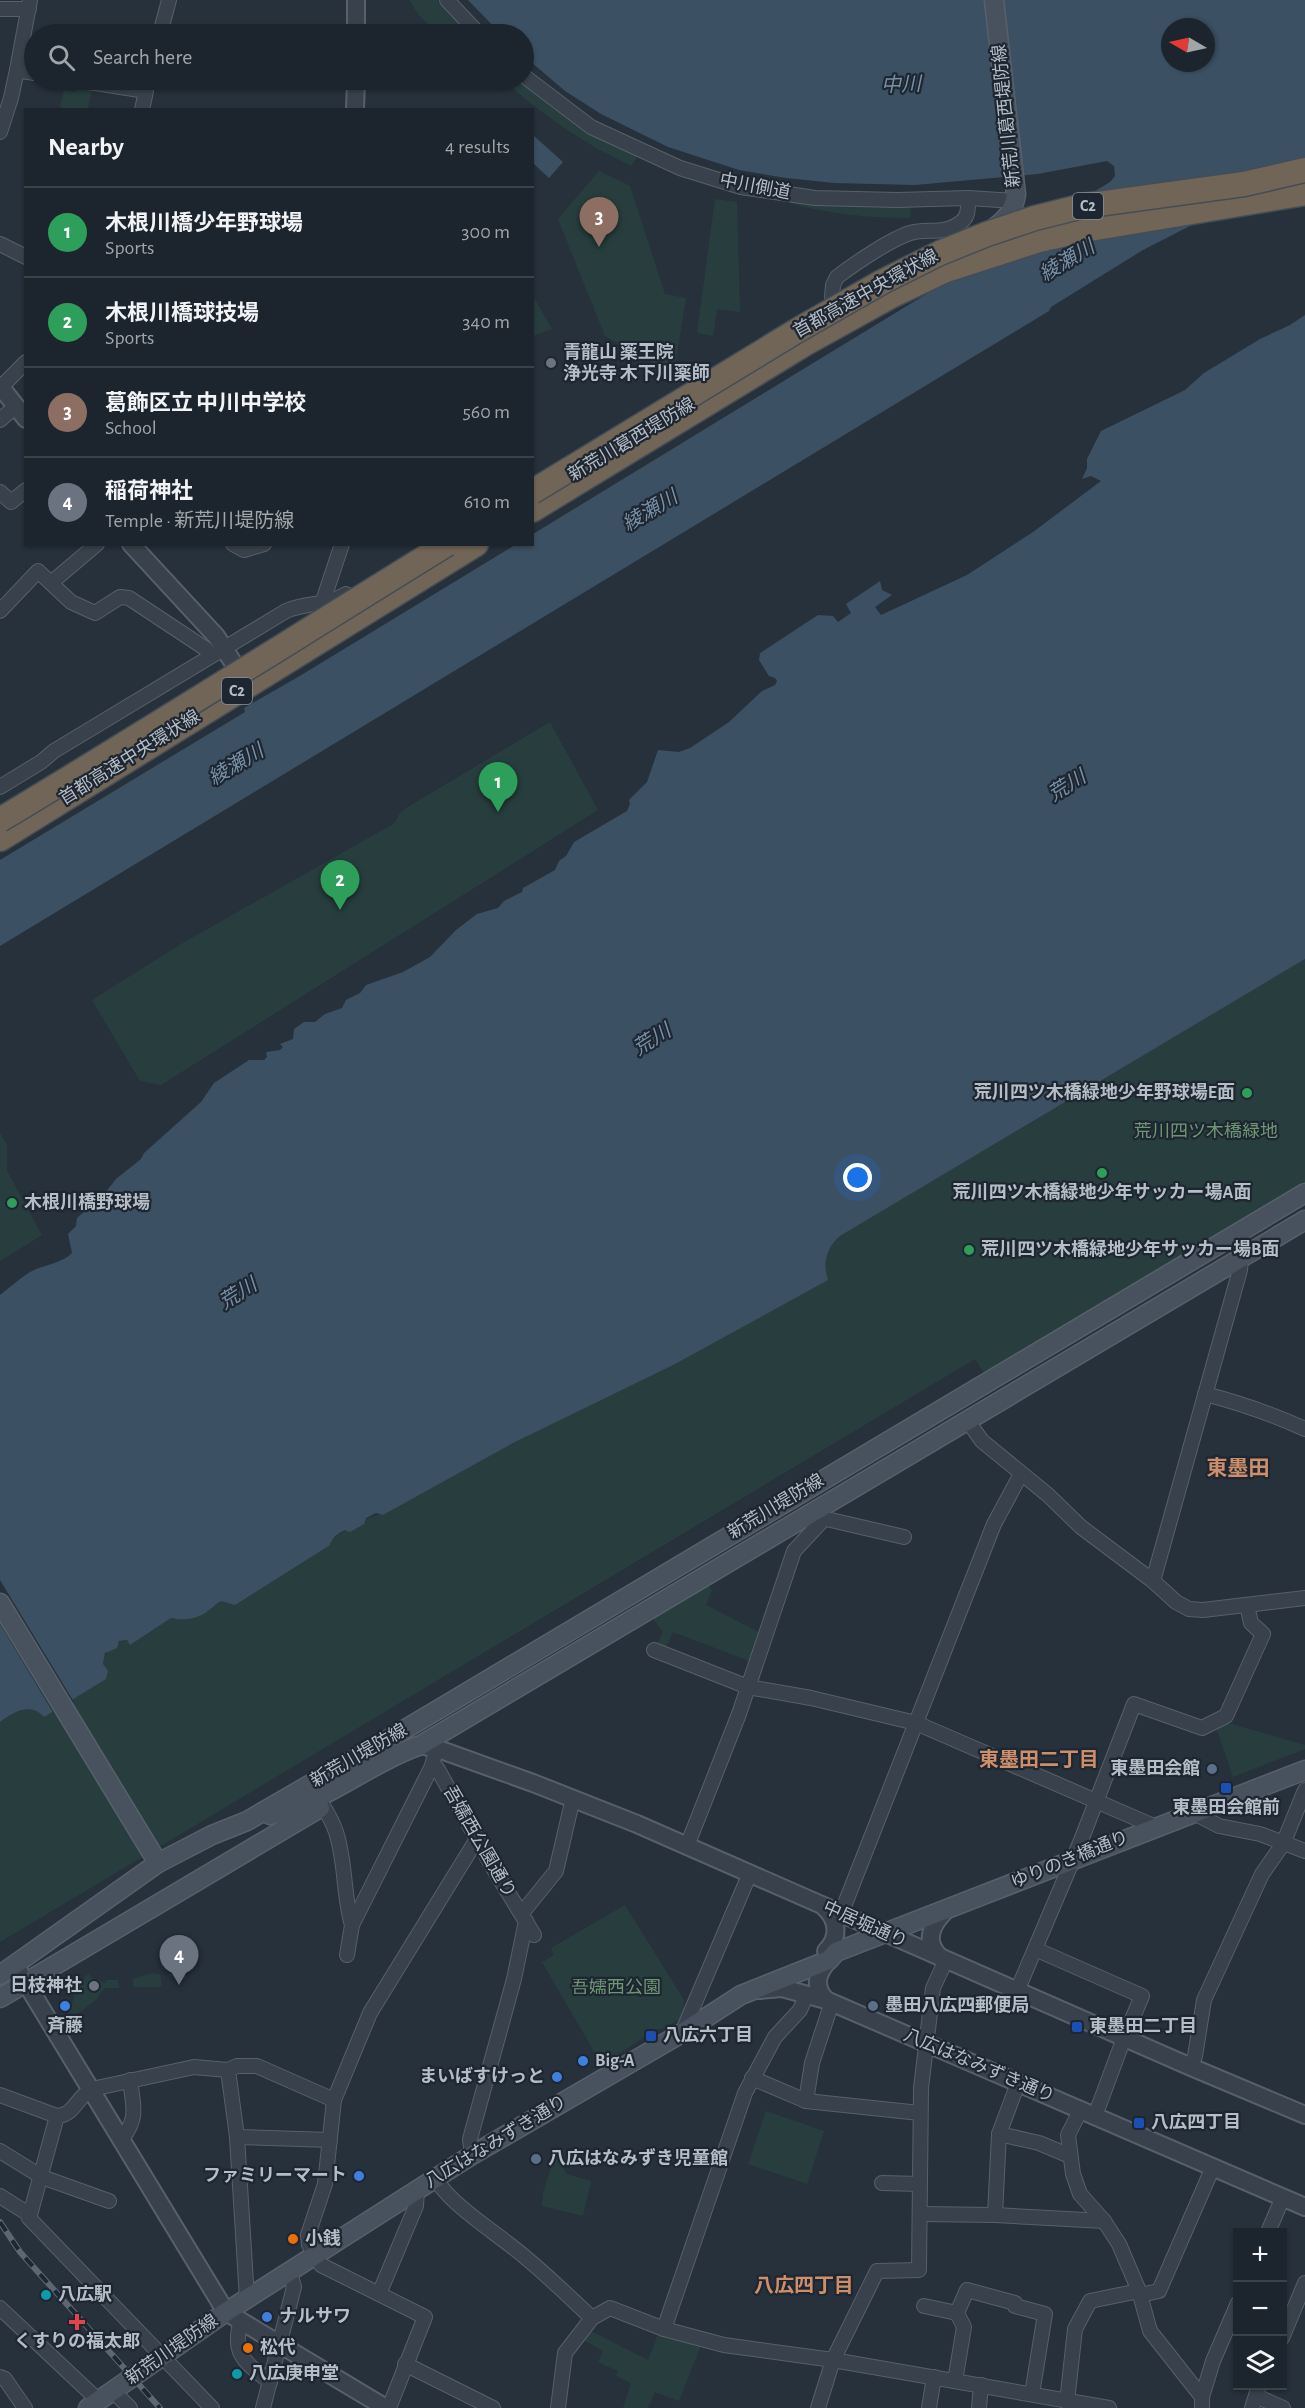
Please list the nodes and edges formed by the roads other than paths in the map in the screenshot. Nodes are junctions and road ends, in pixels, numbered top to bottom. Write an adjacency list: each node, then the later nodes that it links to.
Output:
1 (169, 0): 8 (street)
2 (356, 0): 9 (street)
3 (447, 0): 10 (street)
4 (994, 0): 22 (main road, 新荒川葛西堤防線)
5 (29, 4): 6 (street); 7 (street)
6 (0, 9)
7 (25, 24)
8 (163, 24)
9 (356, 24)
10 (470, 24)
11 (24, 32): 12 (street)
12 (17, 70): 13 (street); 19 (street)
13 (24, 71)
14 (534, 84): 23 (street, 中川側道)
15 (146, 90): 17 (street)
16 (356, 90): 18 (street)
17 (142, 108)
18 (355, 108)
19 (0, 132)
20 (1305, 170): 34 (highway, 首都高速中央環状線 / C2, bridge)
21 (1305, 193): 35 (highway, 首都高速中央環状線 / C2)
22 (1015, 195): 23 (street, 中川側道); 26 (main road, 新荒川葛西堤防線)
23 (968, 198): 27 (street)
24 (0, 244): 25 (street)
25 (24, 256)
26 (874, 294): 27 (street); 36 (main road, 新荒川葛西堤防線)
27 (832, 297): 37 (street)
28 (24, 364): 29 (street)
29 (0, 387): 30 (street)
30 (21, 413): 31 (street)
31 (0, 420)
32 (0, 492): 33 (street)
33 (24, 492)
34 (534, 496)
35 (534, 496)
36 (534, 496)
37 (534, 496)
38 (95, 546): 47 (street)
39 (133, 546): 51 (street)
40 (236, 546): 41 (street)
41 (257, 546)
42 (341, 546): 49 (street)
43 (425, 546): 49 (street)
44 (444, 546): 54 (highway, 首都高速中央環状線 / C2, bridge)
45 (458, 546): 50 (main road)
46 (473, 546): 55 (highway, 首都高速中央環状線 / C2)
47 (52, 582): 48 (street); 51 (street)
48 (2, 604)
49 (317, 604): 50 (street); 51 (street)
50 (328, 626): 52 (main road)
51 (217, 652): 52 (street); 53 (street)
52 (243, 678): 54 (main road)
53 (0, 787)
54 (0, 823)
55 (0, 839)
56 (1305, 1193): 81 (main road, 新荒川堤防線)
57 (1305, 1220): 58 (main road, 新荒川堤防線)
58 (1241, 1258): 59 (street); 60 (main road, 新荒川堤防線)
59 (1205, 1394): 61 (street); 65 (street)
60 (967, 1420): 62 (street); 63 (main road, 新荒川堤防線)
61 (1305, 1429)
62 (1021, 1474): 65 (street); 71 (street)
63 (819, 1514): 64 (street); 70 (street); 72 (main road, 新荒川堤防線)
64 (904, 1537)
65 (1153, 1581): 68 (street)
66 (1305, 1598): 68 (street)
67 (0, 1602): 88 (main road)
68 (1247, 1605): 78 (street)
69 (654, 1650): 70 (street)
70 (748, 1686): 71 (street); 85 (street)
71 (916, 1723): 78 (street); 92 (street)
72 (429, 1747): 73 (main road, 新荒川堤防線); 74 (street, 吾嬬西公園通り); 77 (street, 中居堀通り)
73 (399, 1756): 79 (main road, 新荒川堤防線); 81 (main road, 新荒川堤防線)
74 (432, 1766): 83 (street, 吾嬬西公園通り); 94 (street)
75 (1305, 1770): 80 (main road, ゆりのき橋通り)
76 (1305, 1790): 84 (street)
77 (573, 1798): 85 (street, 中居堀通り); 93 (street)
78 (1097, 1802): 82 (street); 87 (street)
79 (323, 1806): 94 (street); 102 (main road, 新荒川堤防線)
80 (1194, 1813): 82 (main road, ゆりのき橋通り); 84 (street)
81 (247, 1821): 88 (main road, 新荒川堤防線)
82 (1156, 1827): 87 (main road, ゆりのき橋通り)
83 (477, 1839): 93 (street, 吾嬬西公園通り); 119 (street)
84 (1283, 1844): 86 (street); 112 (street)
85 (687, 1846): 89 (street, 中居堀通り)
86 (1305, 1851)
87 (1073, 1859): 91 (main road, ゆりのき橋通り); 97 (street)
88 (158, 1863): 101 (main road, 新荒川堤防線)
89 (750, 1873): 90 (street, 中居堀通り); 109 (street)
90 (824, 1906): 92 (street, 中居堀通り); 98 (street)
91 (946, 1910): 95 (main road, ゆりのき橋通り); 100 (street)
92 (841, 1914): 95 (street, 中居堀通り)
93 (524, 1917): 96 (street, 吾嬬西公園通り); 130 (street)
94 (352, 1925): 99 (street)
95 (884, 1934): 98 (main road, ゆりのき橋通り); 100 (street, 中居堀通り)
96 (534, 1935)
97 (1035, 1949): 104 (street); 110 (street)
98 (830, 1954): 106 (main road, ゆりのき橋通り); 108 (street)
99 (346, 1955)
100 (943, 1958): 104 (street, 中居堀通り); 111 (street)
101 (8, 1970): 117 (street)
102 (35, 1977)
103 (17, 1988): 107 (main road)
104 (1017, 1991): 110 (street, 中居堀通り)
105 (807, 1994): 106 (street, 八広はなみずき通り); 108 (street, 八広はなみずき通り); 114 (street)
106 (741, 1995): 109 (main road, 八広はなみずき通り)
107 (0, 1998)
108 (829, 2001): 111 (street, 八広はなみずき通り); 120 (street)
109 (682, 2032): 130 (main road, 八広はなみずき通り)
110 (1124, 2038): 112 (street, 中居堀通り); 122 (street)
111 (926, 2043): 116 (street, 八広はなみずき通り); 121 (street)
112 (1191, 2067): 123 (street, 中居堀通り)
113 (228, 2070): 115 (street); 119 (street); 126 (street)
114 (752, 2078): 120 (street); 159 (street)
115 (130, 2080): 117 (street); 127 (street)
116 (1018, 2083): 122 (street, 八広はなみずき通り); 125 (street)
117 (92, 2089): 124 (street); 127 (street)
118 (0, 2095): 124 (street)
119 (334, 2100): 128 (street)
120 (806, 2102): 121 (street)
121 (920, 2113): 136 (street)
122 (1088, 2113): 131 (street); 132 (street, 八広はなみずき通り)
123 (1305, 2115)
124 (57, 2116): 133 (street)
125 (999, 2134): 131 (street); 144 (street)
126 (237, 2137): 128 (street); 152 (street)
127 (122, 2139): 157 (street)
128 (330, 2140): 147 (street)
129 (0, 2151): 133 (street)
130 (472, 2155): 134 (main road, 八広はなみずき通り)
131 (1070, 2156): 145 (street)
132 (1213, 2167): 139 (street, 八広はなみずき通り); 150 (street)
133 (42, 2177): 140 (street); 143 (street)
134 (436, 2178): 137 (main road, 八広はなみずき通り); 158 (street)
135 (882, 2184): 136 (street)
136 (920, 2184): 142 (street)
137 (417, 2189): 147 (main road, 八広はなみずき通り); 151 (street)
138 (0, 2196): 143 (street)
139 (1282, 2198): 141 (street, 八広はなみずき通り); 146 (street)
140 (109, 2201)
141 (1305, 2207)
142 (920, 2214): 144 (street); 163 (street)
143 (30, 2215): 162 (street)
144 (995, 2215): 145 (street)
145 (1104, 2221): 150 (street)
146 (1270, 2228)
147 (314, 2256): 148 (main road, 八広はなみずき通り); 151 (street)
148 (290, 2272): 152 (main road, 八広はなみずき通り); 161 (street)
149 (1305, 2283): 160 (street)
150 (1139, 2293): 173 (street); 174 (street)
151 (379, 2294): 164 (street)
152 (248, 2299): 157 (main road, 八広はなみずき通り)
153 (924, 2306): 155 (street)
154 (0, 2309): 172 (street)
155 (957, 2313): 167 (street); 170 (street)
156 (1233, 2315): 174 (street)
157 (234, 2316): 161 (street); 162 (main road, 新荒川堤防線); 168 (street)
158 (592, 2318): 159 (street); 181 (street)
159 (664, 2329): 163 (street)
160 (1283, 2336)
161 (279, 2344): 168 (street); 179 (street)
162 (162, 2358): 172 (main road, 新荒川堤防線); 177 (street)
163 (833, 2360): 166 (street); 182 (street)
164 (405, 2364): 179 (street); 180 (street)
165 (0, 2377): 175 (street)
166 (934, 2378): 167 (street); 183 (street)
167 (955, 2381): 169 (street)
168 (270, 2382): 178 (street)
169 (981, 2385): 170 (street); 184 (street)
170 (1032, 2394): 173 (street)
171 (1256, 2397): 186 (street)
172 (100, 2400): 176 (street)
173 (1067, 2402): 185 (street)
174 (1202, 2402)
175 (25, 2408)
176 (130, 2408)
177 (212, 2408)
178 (263, 2408)
179 (387, 2408)
180 (493, 2408)
181 (558, 2408)
182 (818, 2408)
183 (928, 2408)
184 (979, 2408)
185 (1109, 2408)
186 (1283, 2408)

